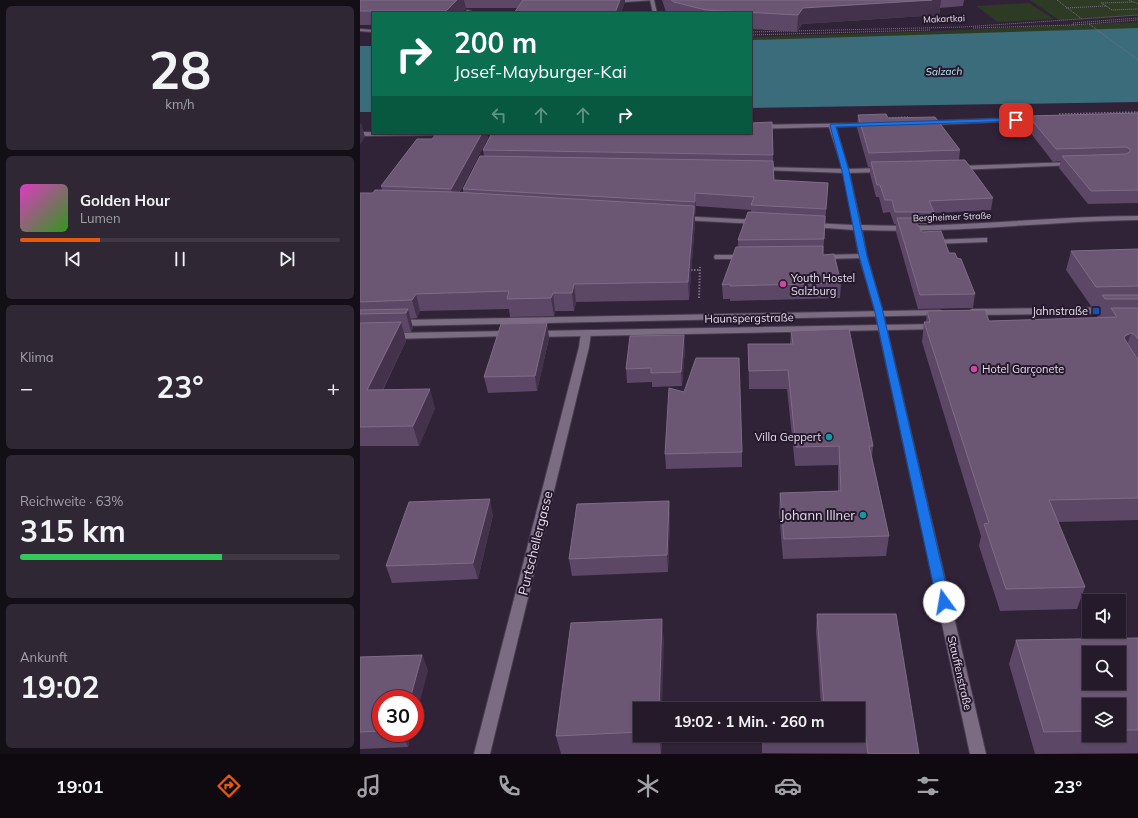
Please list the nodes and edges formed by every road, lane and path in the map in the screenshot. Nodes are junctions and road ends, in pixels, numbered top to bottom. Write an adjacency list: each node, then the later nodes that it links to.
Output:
1 (652, 0): 4 (street); 10 (street)
2 (1057, 0): 8 (path)
3 (1129, 0): 5 (path)
4 (608, 2)
5 (1133, 2): 6 (path); 7 (path)
6 (1138, 4)
7 (1106, 6): 8 (path); 9 (path)
8 (1066, 8): 13 (path)
9 (1138, 9)
10 (655, 12)
11 (1138, 15): 13 (path, Makartkai)
12 (1138, 18): 15 (path, Makartkai)
13 (1082, 19): 15 (path); 20 (path, Makartkai)
14 (1138, 20): 16 (path, Makartkai)
15 (1086, 21): 17 (path, Makartkai)
16 (1089, 24): 17 (path, Makartkai); 22 (path)
17 (1074, 25): 21 (path, Makartkai)
18 (360, 30): 19 (street)
19 (372, 31)
20 (752, 34)
21 (752, 34)
22 (1138, 60)
23 (1052, 119): 24 (street)
24 (919, 123)
25 (879, 124): 26 (street)
26 (832, 125): 27 (street); 34 (street, Stauffenstraße)
27 (752, 127)
28 (360, 134): 29 (street)
29 (372, 134)
30 (1084, 164): 31 (street)
31 (949, 168)
32 (751, 169): 34 (street)
33 (893, 170): 34 (street)
34 (846, 171): 39 (street, Stauffenstraße)
35 (672, 217): 37 (street)
36 (1138, 218): 40 (street, Bergheimer Straße)
37 (766, 223)
38 (806, 225): 39 (street, Bergheimer Straße)
39 (858, 228): 40 (street, Bergheimer Straße); 43 (street, Stauffenstraße)
40 (916, 229): 41 (street)
41 (984, 240)
42 (817, 256): 43 (street)
43 (863, 256): 53 (street, Stauffenstraße)
44 (718, 257): 45 (street)
45 (756, 257)
46 (700, 263): 48 (path)
47 (691, 270): 48 (path)
48 (700, 270): 49 (path)
49 (698, 305)
50 (1138, 310): 51 (street)
51 (964, 312)
52 (948, 313): 53 (street)
53 (879, 314): 54 (street); 56 (street, Stauffenstraße)
54 (391, 323)
55 (947, 327): 56 (street, Haunspergstraße)
56 (882, 328): 57 (street, Haunspergstraße); 60 (street, Stauffenstraße)
57 (586, 333): 58 (street, Haunspergstraße); 59 (street, Purtschellergasse)
58 (384, 336)
59 (482, 754)
60 (978, 754)

